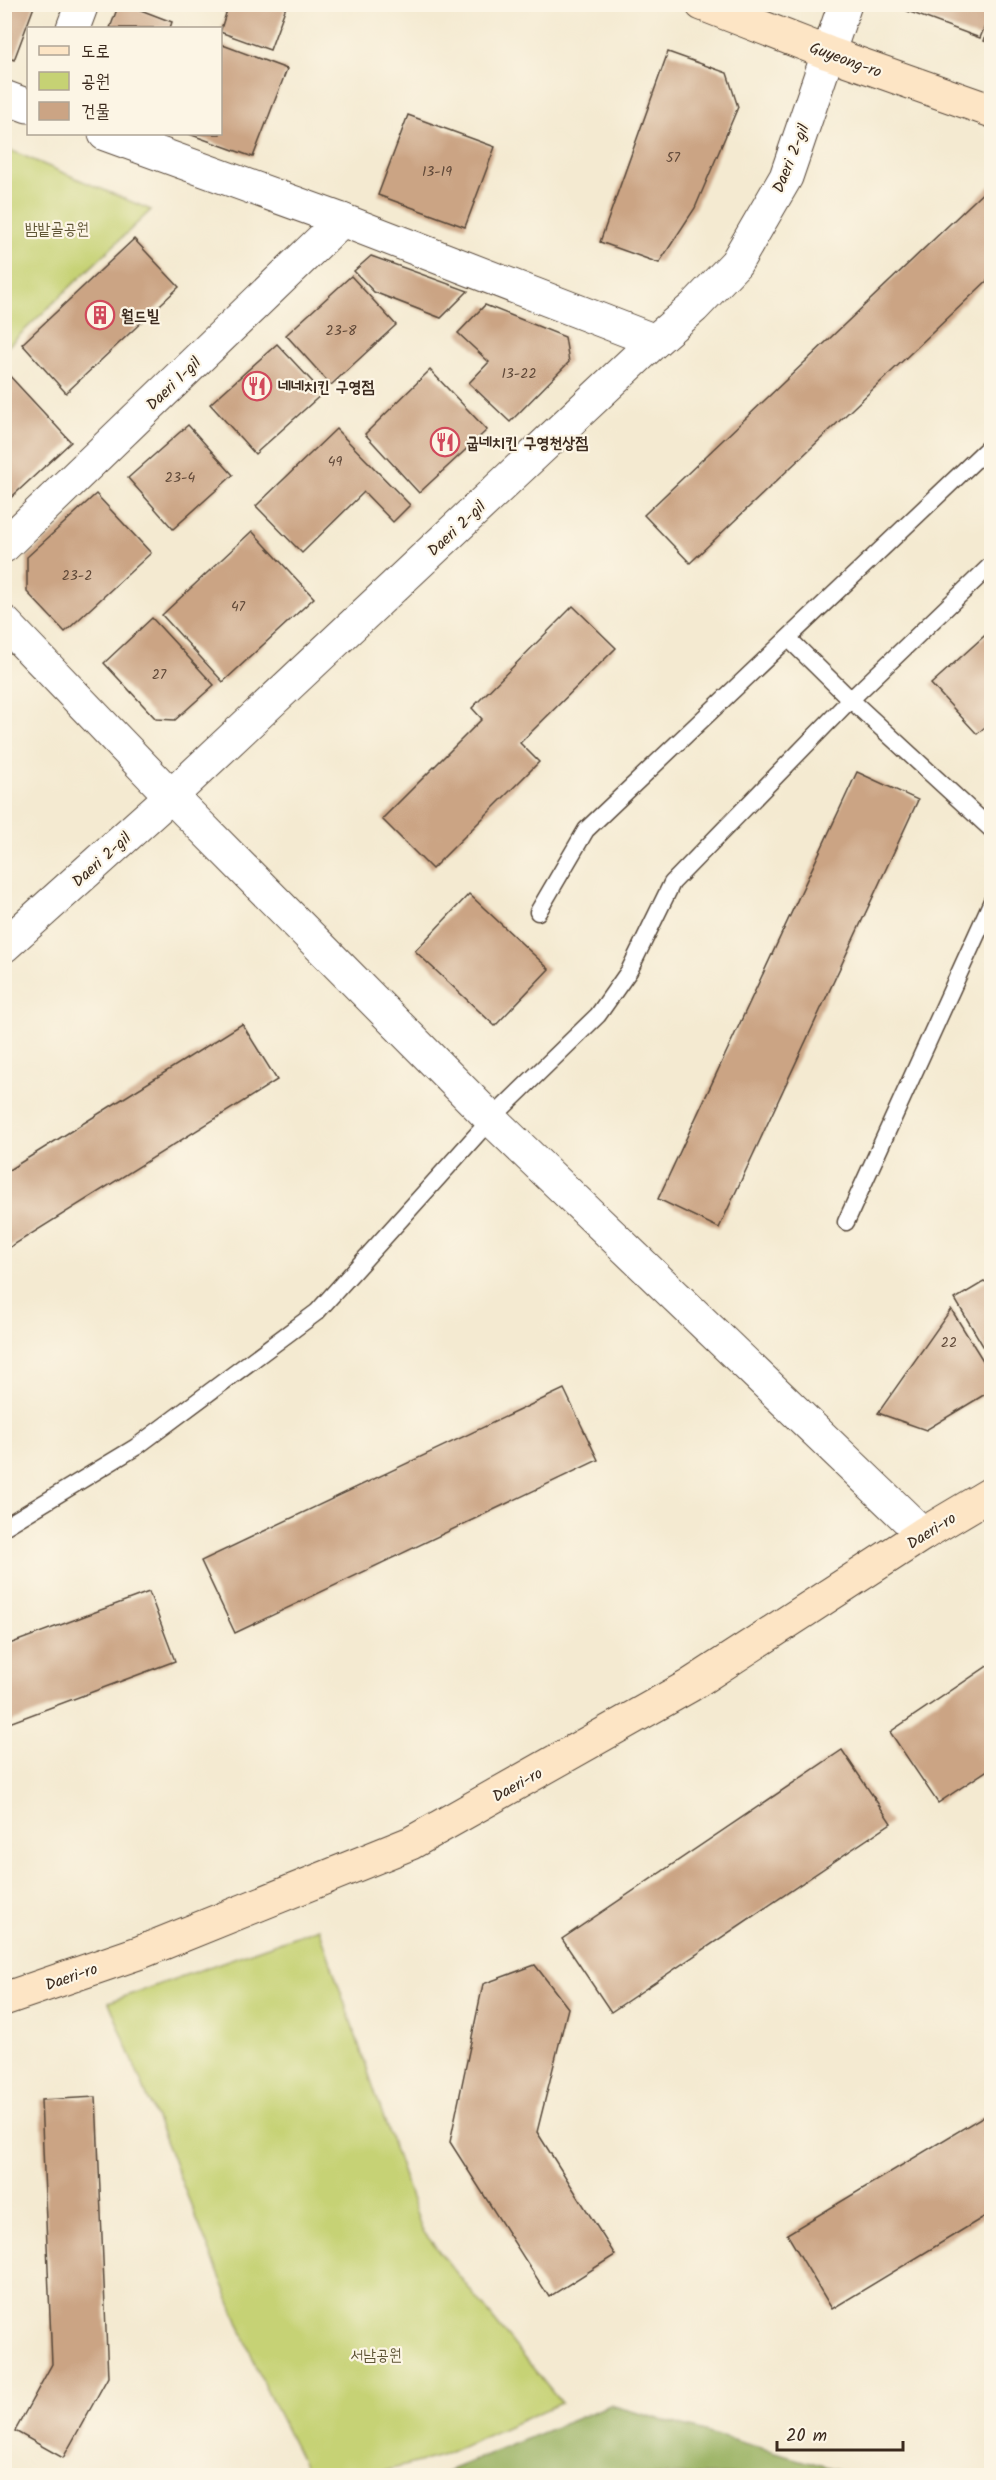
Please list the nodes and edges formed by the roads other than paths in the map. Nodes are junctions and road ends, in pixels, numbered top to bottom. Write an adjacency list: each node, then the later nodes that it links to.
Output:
1 (82, 4): 4 (street)
2 (702, 4): 5 (main road, Guyeong-ro)
3 (845, 4): 5 (street, Daeri 2-gil)
4 (73, 27)
5 (828, 53): 8 (main road, Guyeong-ro); 11 (street, Daeri 2-gil)
6 (4, 97): 7 (street)
7 (27, 105)
8 (992, 111)
9 (108, 135): 10 (street)
10 (342, 220): 11 (street); 13 (street, Daeri 1-gil)
11 (655, 341): 18 (street, Daeri 2-gil)
12 (992, 444): 16 (lane)
13 (4, 546)
14 (992, 564): 17 (lane)
15 (4, 622): 18 (street)
16 (789, 639): 17 (lane); 21 (lane)
17 (851, 700): 19 (lane); 23 (lane)
18 (171, 796): 22 (street, Daeri 2-gil); 23 (street)
19 (992, 830)
20 (992, 901): 24 (lane)
21 (538, 912)
22 (4, 946)
23 (492, 1119): 26 (lane); 27 (street)
24 (846, 1222)
25 (992, 1493): 27 (main road, Daeri-ro)
26 (4, 1527)
27 (923, 1534): 28 (main road, Daeri-ro)
28 (4, 1999)

